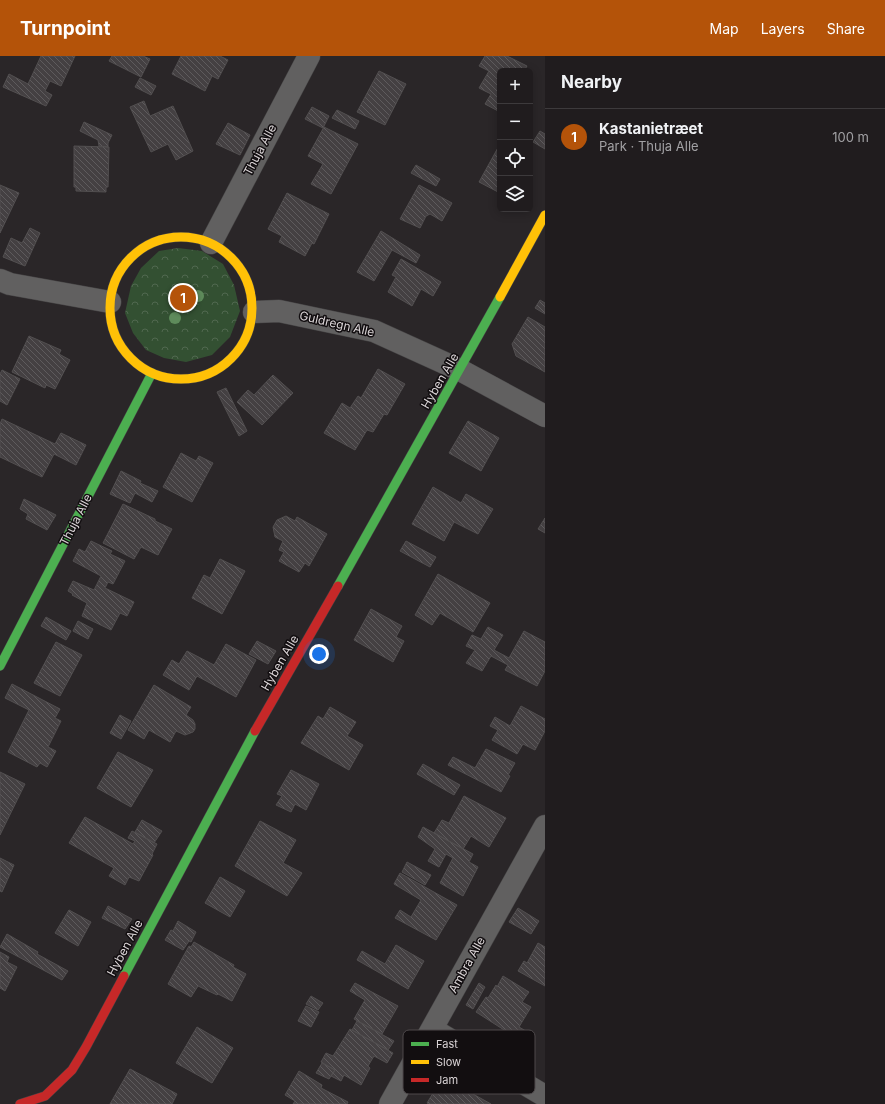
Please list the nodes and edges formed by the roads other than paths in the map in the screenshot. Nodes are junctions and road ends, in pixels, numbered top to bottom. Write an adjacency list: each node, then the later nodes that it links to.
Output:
1 (309, 56): 3 (street, Thuja Alle)
2 (545, 215): 7 (street, Hyben Alle)
3 (211, 243): 5 (street); 6 (street)
4 (0, 280): 5 (street)
5 (110, 302): 8 (street)
6 (254, 312): 7 (street, Guldregn Alle); 8 (street)
7 (460, 370): 9 (street, Guldregn Alle); 16 (street, Hyben Alle)
8 (152, 374): 10 (street, Thuja Alle)
9 (545, 416)
10 (0, 666)
11 (545, 826): 12 (street, Ambra Alle)
12 (432, 1029)
13 (403, 1081): 18 (street, Ambra Alle)
14 (535, 1090): 15 (street)
15 (545, 1096)
16 (45, 1100): 17 (street, Hyben Alle)
17 (20, 1104)
18 (390, 1104)

